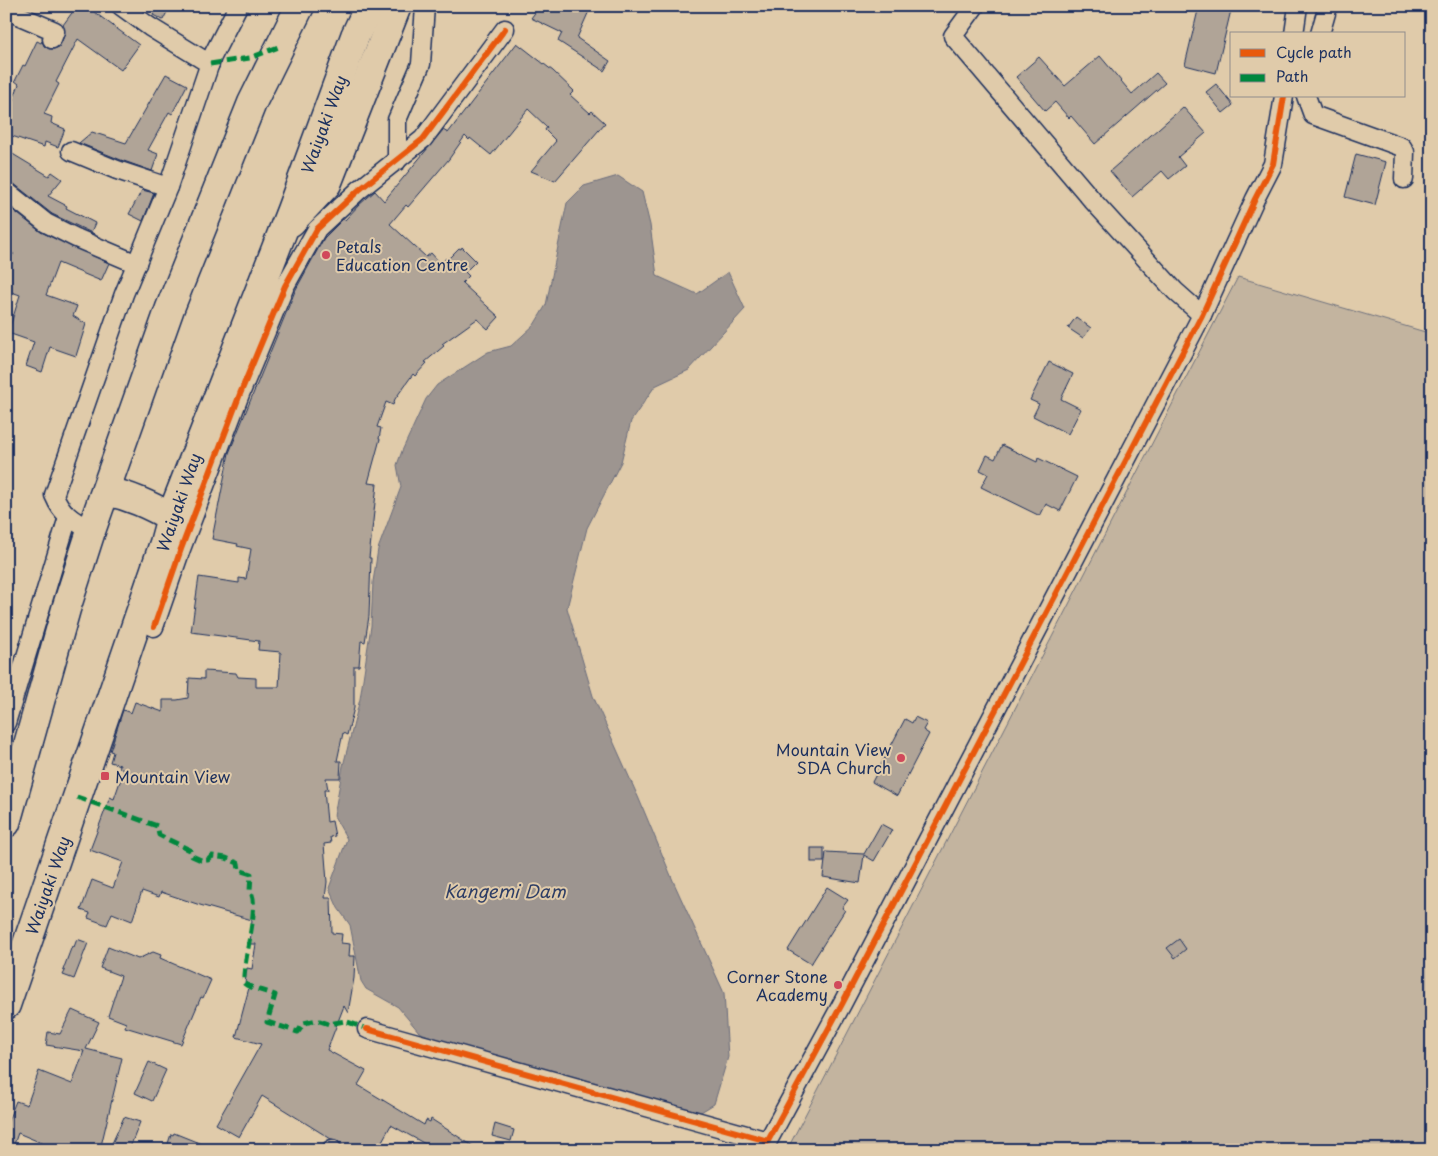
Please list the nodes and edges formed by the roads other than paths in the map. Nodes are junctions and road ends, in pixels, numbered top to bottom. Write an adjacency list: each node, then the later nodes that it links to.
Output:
1 (121, 6): 16 (street)
2 (238, 6): 16 (street)
3 (300, 6): 27 (highway)
4 (369, 6): 24 (highway, Waiyaki Way)
5 (397, 6): 24 (highway)
6 (425, 6): 20 (street)
7 (975, 6): 26 (street)
8 (1298, 6): 13 (street)
9 (1328, 6): 14 (street)
10 (6, 10): 11 (street)
11 (33, 13): 15 (street)
12 (505, 29): 20 (street)
13 (1294, 32)
14 (1321, 32)
15 (52, 38)
16 (210, 64): 22 (street)
17 (1284, 98): 26 (street)
18 (1307, 98): 21 (street)
19 (71, 151): 22 (street)
20 (398, 161): 31 (street)
21 (1404, 179)
22 (168, 187): 25 (street)
23 (6, 191): 25 (street)
24 (282, 232): 29 (highway, Waiyaki Way)
25 (137, 264): 28 (street)
26 (1202, 316): 36 (street)
27 (106, 491): 29 (highway); 30 (highway)
28 (68, 517): 30 (street); 32 (street)
29 (171, 517): 34 (highway, Waiyaki Way)
30 (91, 531): 33 (highway)
31 (154, 627)
32 (6, 723)
33 (8, 810)
34 (6, 1005)
35 (367, 1029): 36 (street)
36 (765, 1145)

